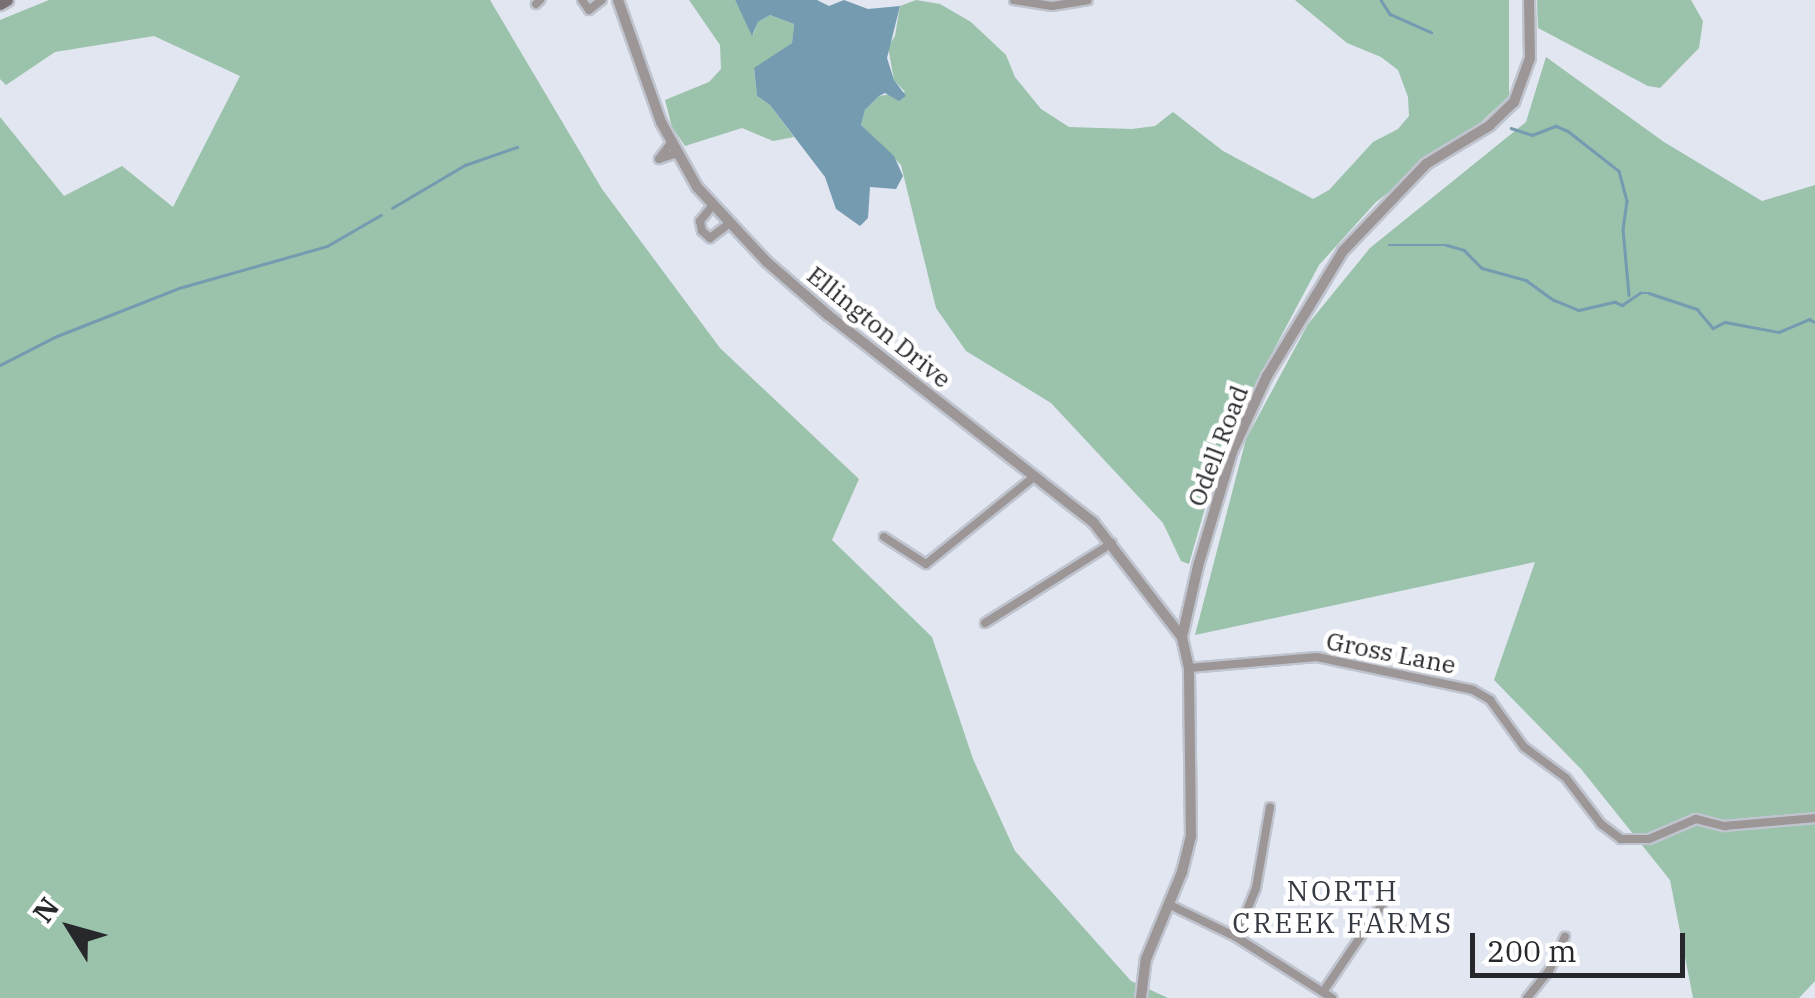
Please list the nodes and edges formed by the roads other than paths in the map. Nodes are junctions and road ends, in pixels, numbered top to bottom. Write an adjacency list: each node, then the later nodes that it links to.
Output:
1 (7, 0): 8 (main road)
2 (582, 0): 3 (street)
3 (602, 0)
4 (618, 0): 9 (street, Ellington Drive)
5 (1014, 0): 6 (street)
6 (1088, 0)
7 (1529, 0): 15 (street, Odell Road)
8 (0, 4)
9 (713, 204): 10 (street, Ellington Drive); 10 (street)
10 (730, 223): 11 (street, Ellington Drive)
11 (1034, 476): 12 (street); 13 (street, Ellington Drive)
12 (884, 537)
13 (1112, 543): 14 (street); 15 (street, Ellington Drive)
14 (985, 623)
15 (1182, 637): 16 (street, Odell Road)
16 (1189, 668): 18 (street, Gross Lane); 19 (street, Odell Road)
17 (1270, 807): 21 (street)
18 (1815, 818)
19 (1168, 904): 21 (street); 24 (street, Odell Road)
20 (1382, 905): 23 (street)
21 (1236, 936): 23 (street)
22 (1565, 936): 26 (street)
23 (1323, 992): 25 (street)
24 (1141, 998)
25 (1332, 998)
26 (1527, 998)

